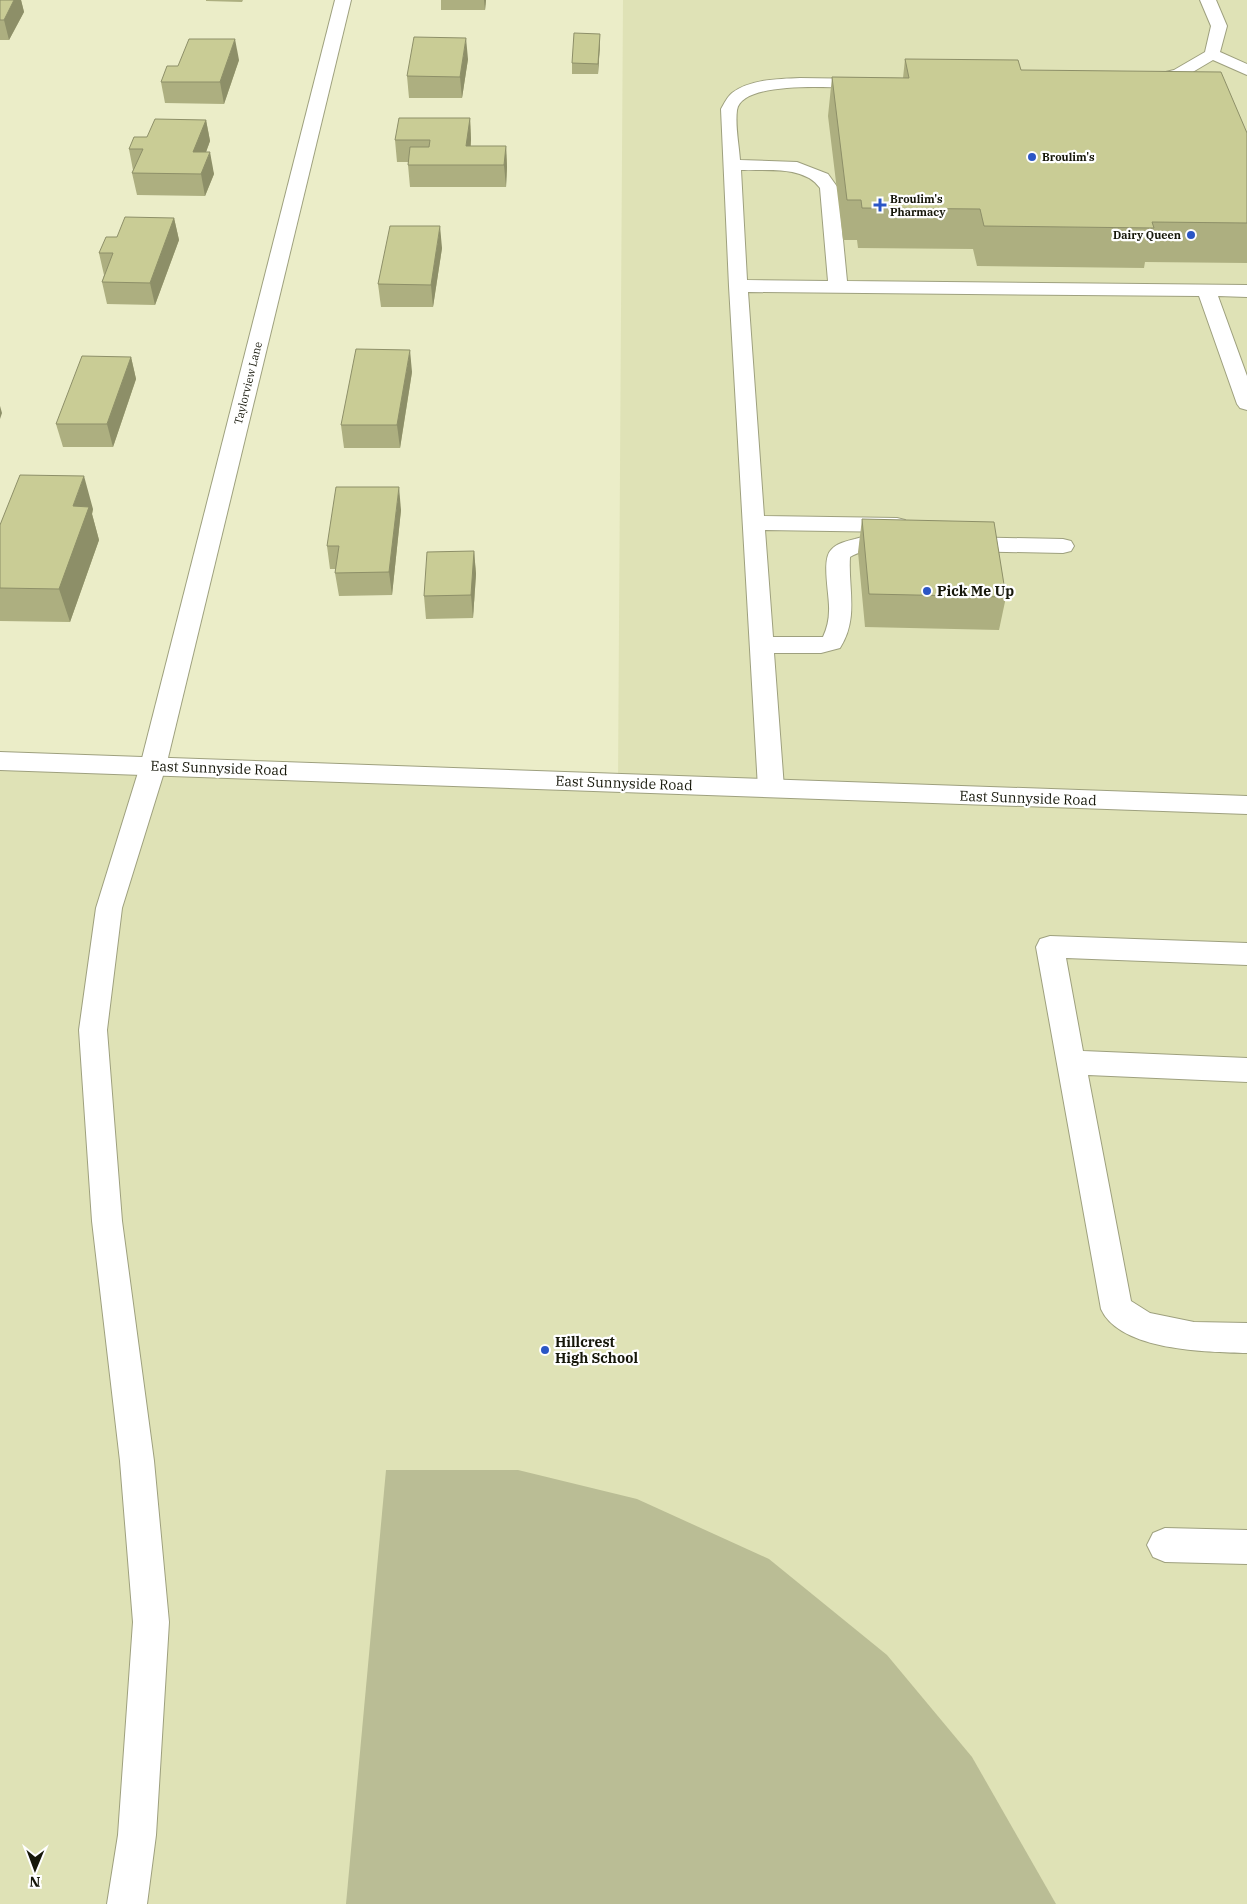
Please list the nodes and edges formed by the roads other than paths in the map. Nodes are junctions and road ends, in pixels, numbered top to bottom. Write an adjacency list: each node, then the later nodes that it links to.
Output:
1 (343, 0): 18 (street, Taylorview Lane)
2 (1208, 0): 3 (street)
3 (1212, 54): 4 (street); 6 (street)
4 (1247, 70)
5 (886, 84): 7 (street)
6 (1132, 84)
7 (732, 166): 8 (street); 9 (street)
8 (738, 286): 9 (street); 13 (street)
9 (838, 286): 10 (street)
10 (1207, 291): 11 (street); 12 (street)
11 (1247, 291)
12 (1247, 404)
13 (754, 523): 14 (street); 16 (street)
14 (932, 535): 15 (street); 16 (street)
15 (1062, 537)
16 (762, 645): 19 (street)
17 (0, 761): 18 (street, East Sunnyside Road)
18 (152, 766): 19 (street, East Sunnyside Road); 27 (street, Taylorview Lane)
19 (771, 788): 20 (street, East Sunnyside Road)
20 (1247, 806)
21 (1247, 954): 22 (street)
22 (1070, 1062): 23 (street); 24 (street)
23 (1247, 1070)
24 (1247, 1338)
25 (1165, 1545): 26 (street)
26 (1247, 1547)
27 (127, 1904)

